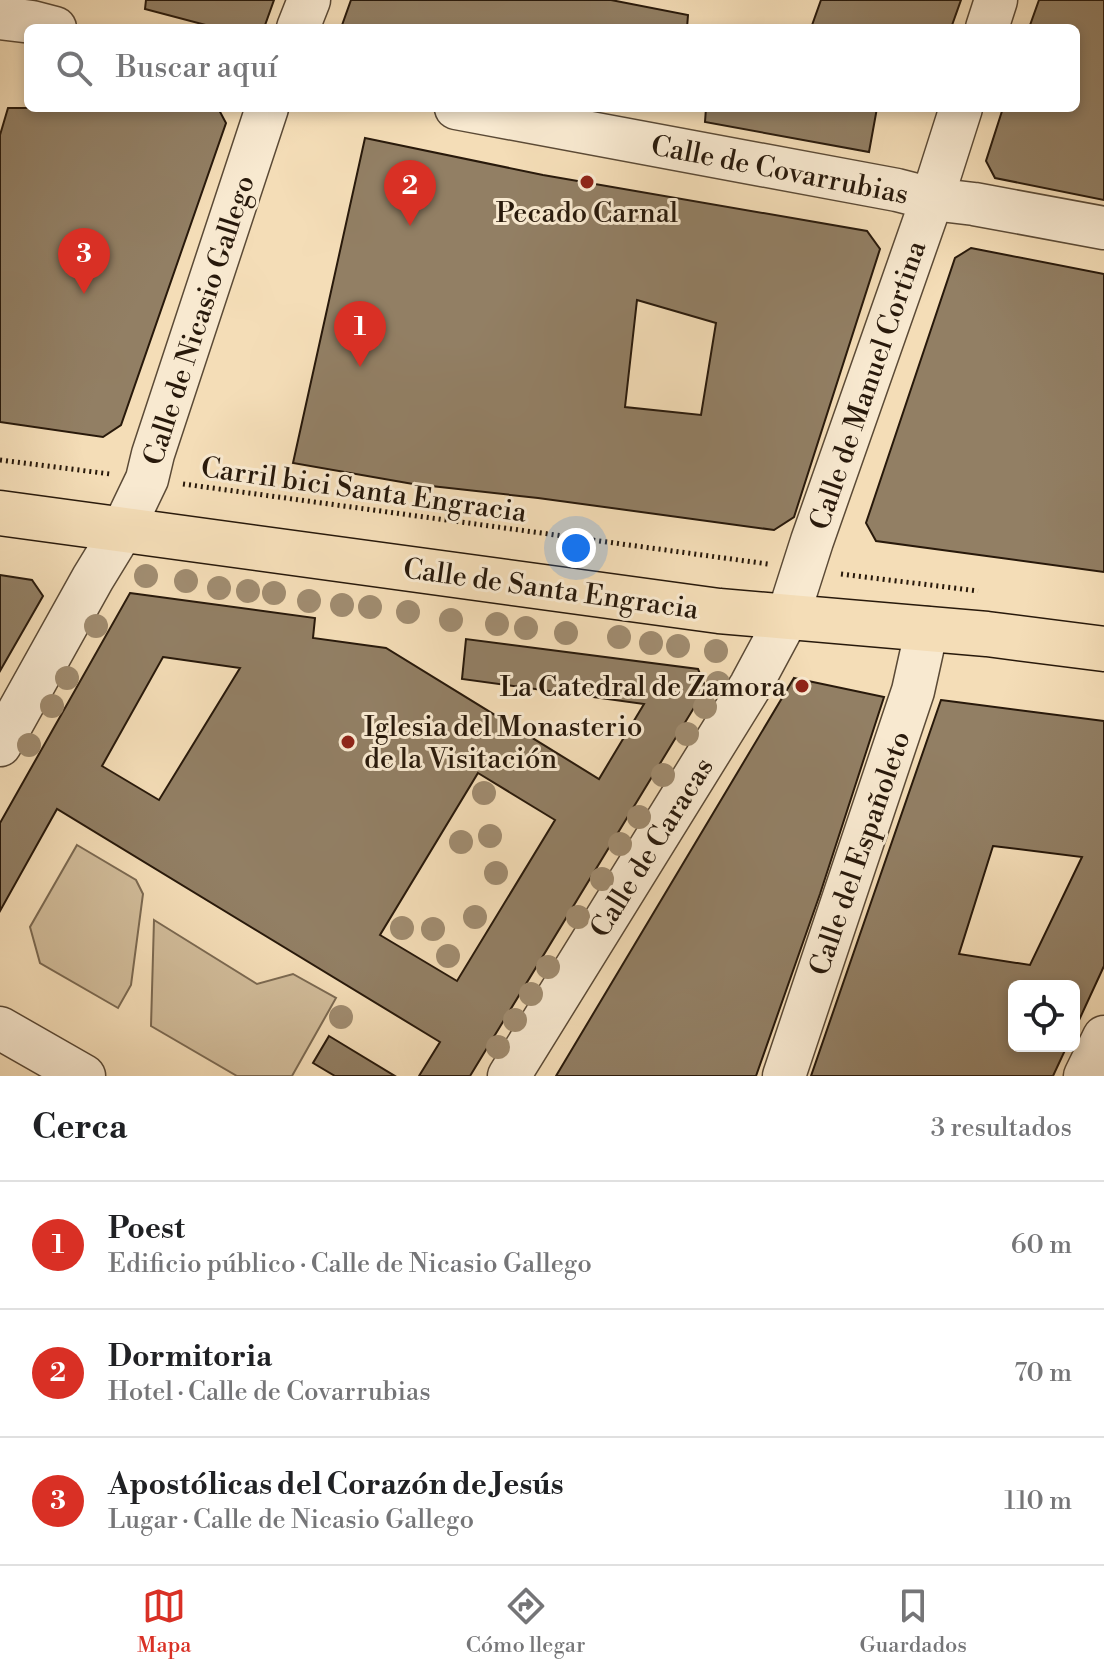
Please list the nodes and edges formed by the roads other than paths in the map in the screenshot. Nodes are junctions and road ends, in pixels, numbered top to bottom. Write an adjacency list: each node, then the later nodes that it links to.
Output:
1 (5, 0): 4 (street)
2 (309, 0): 6 (street)
3 (996, 0): 7 (street)
4 (0, 17): 5 (street)
5 (40, 24)
6 (300, 24)
7 (988, 24)
8 (266, 112): 14 (street, Calle de Nicasio Gallego)
9 (478, 112): 11 (street, Calle de Covarrubias)
10 (960, 112): 11 (street, Calle de Manuel Cortina)
11 (932, 199): 12 (street, Calle de Covarrubias); 15 (street, Calle de Manuel Cortina)
12 (1104, 228)
13 (0, 513): 14 (main road, Calle de Santa Engracia)
14 (123, 529): 15 (main road, Calle de Santa Engracia); 18 (street, Calle de Nicasio Gallego)
15 (788, 616): 16 (main road, Calle de Santa Engracia); 22 (street, Calle de Caracas)
16 (927, 628): 17 (main road, Calle de Santa Engracia); 23 (street, Calle del Españoleto)
17 (1104, 649)
18 (0, 745)
19 (0, 1028): 21 (street)
20 (1104, 1037): 24 (street)
21 (84, 1076)
22 (509, 1076)
23 (784, 1076)
24 (1085, 1076)

